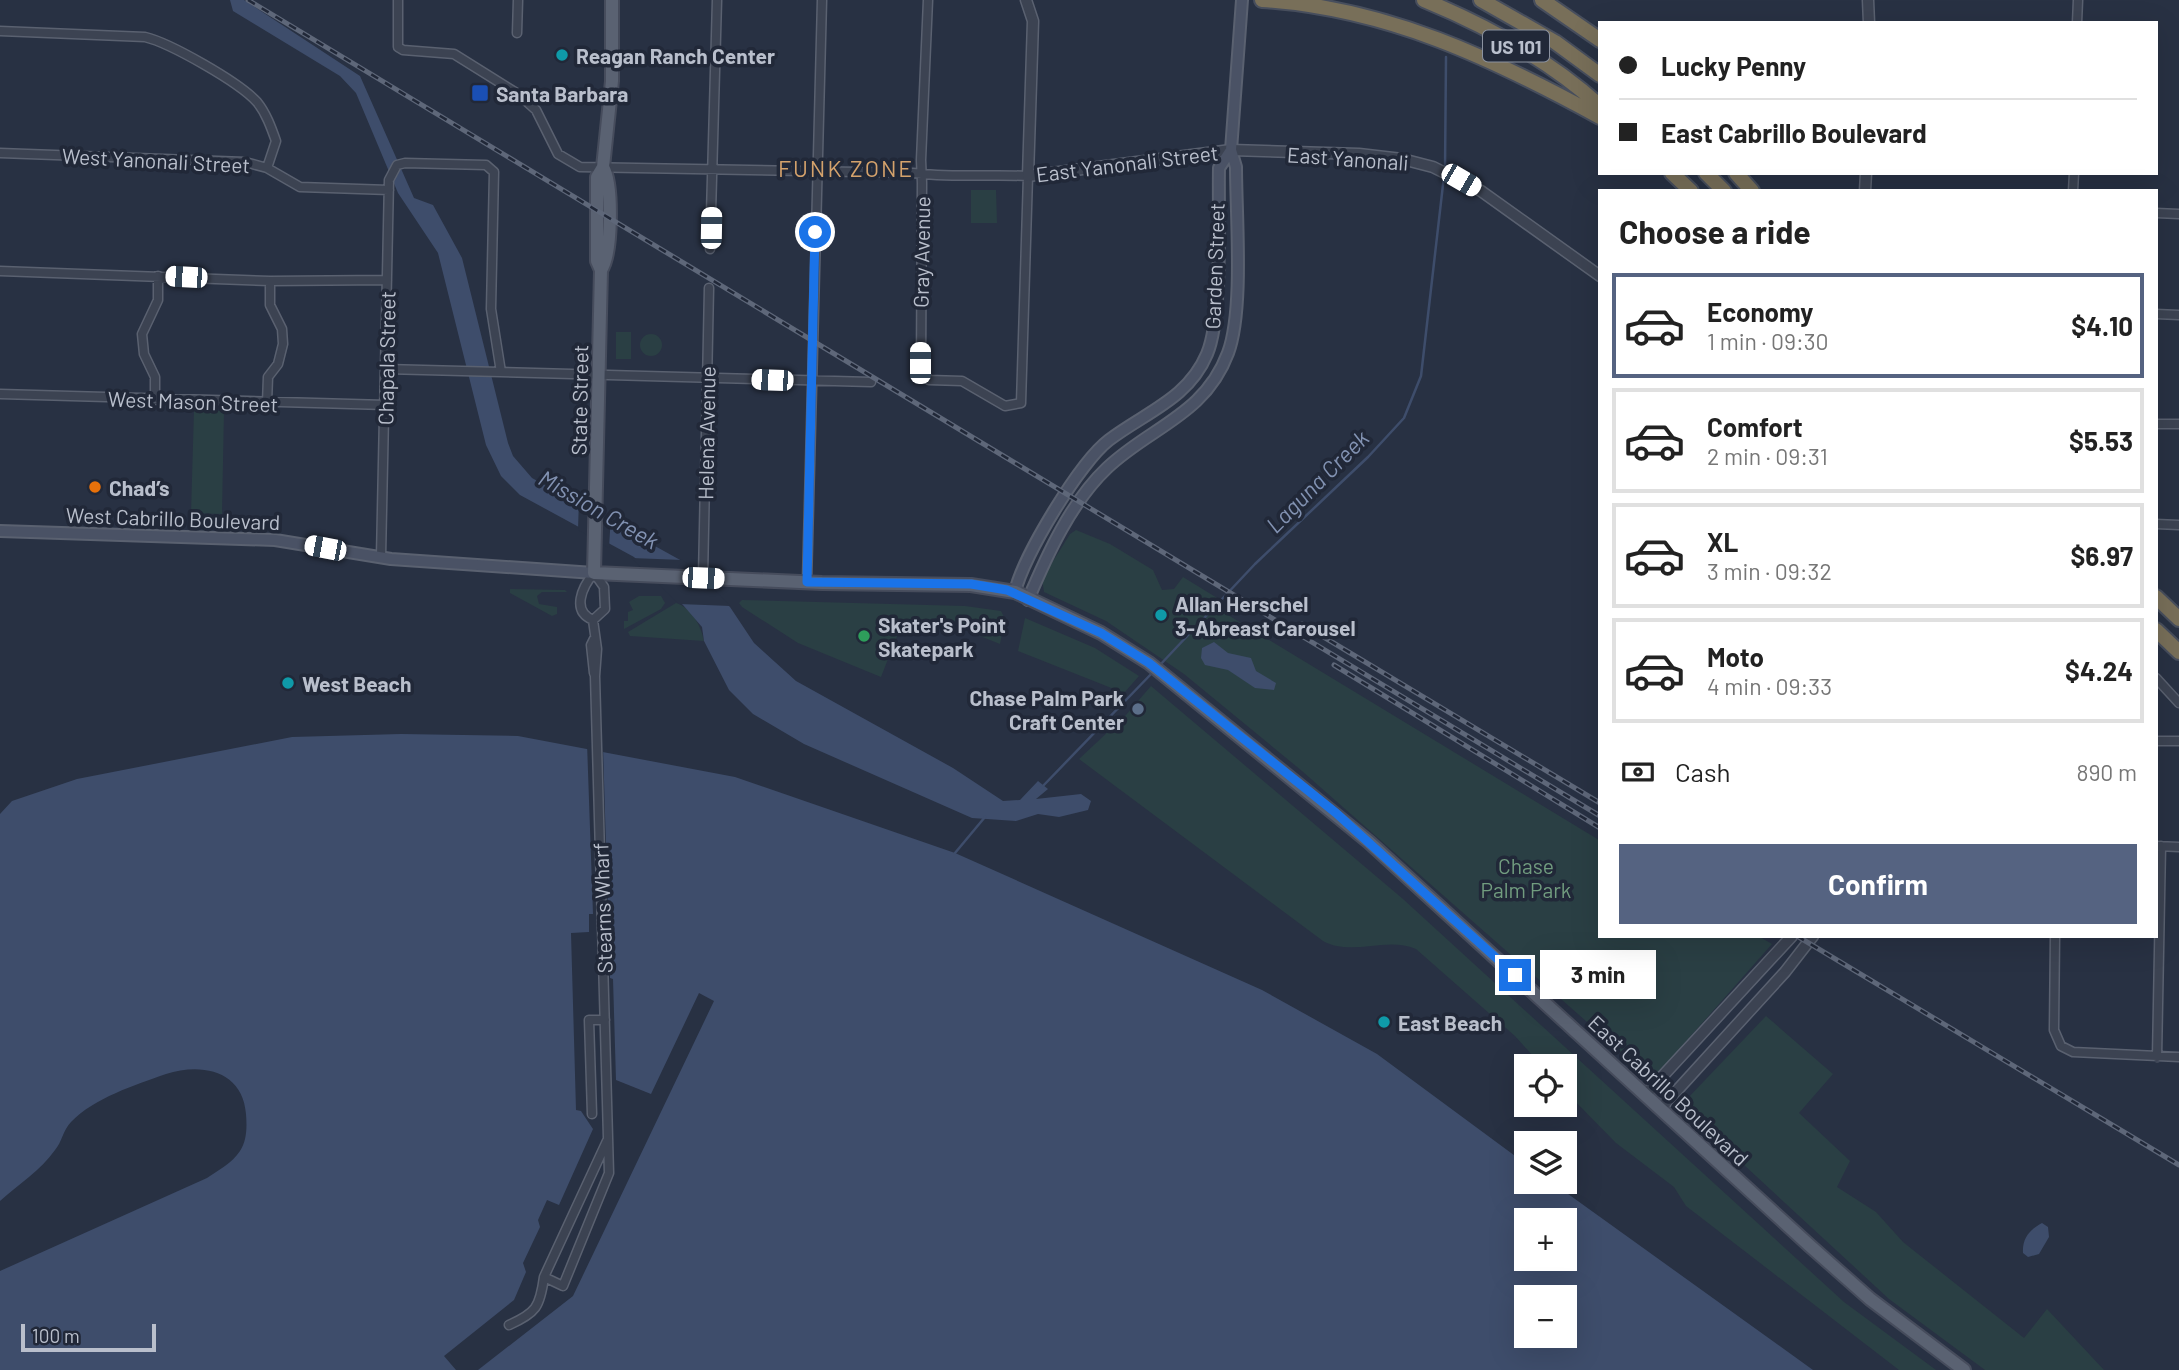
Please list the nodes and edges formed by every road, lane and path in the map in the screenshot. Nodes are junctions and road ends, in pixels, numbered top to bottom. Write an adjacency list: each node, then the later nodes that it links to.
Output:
1 (398, 0): 25 (street)
2 (518, 0): 18 (street)
3 (612, 0): 25 (main road, State Street)
4 (717, 0): 27 (street)
5 (822, 0): 28 (street)
6 (928, 0): 29 (street, Gray Avenue)
7 (1026, 0): 33 (street)
8 (1242, 0): 23 (main road, Garden Street)
9 (1262, 0): 22 (highway)
10 (1424, 0): 21 (highway, US 101)
11 (1481, 0): 20 (highway, US 101)
12 (1542, 0): 19 (highway)
13 (1868, 0): 15 (street)
14 (2078, 0): 16 (street)
15 (1869, 21)
16 (2077, 21)
17 (0, 31): 26 (street)
18 (517, 33)
19 (1598, 39)
20 (1598, 74)
21 (1598, 104)
22 (1598, 116)
23 (1231, 150): 33 (street, East Yanonali Street); 42 (street, East Yanonali); 68 (main road, Garden Street); 70 (main road, Garden Street)
24 (0, 153): 26 (street, West Yanonali Street)
25 (603, 167): 27 (street, East Yanonali Street); 51 (main road, State Street)
26 (267, 168): 34 (street, West Yanonali Street)
27 (712, 168): 28 (street, East Yanonali Street); 40 (street)
28 (817, 171): 29 (street, East Yanonali Street); 53 (street)
29 (921, 174): 33 (street, East Yanonali Street); 33 (street, Gray Avenue)
30 (1674, 175): 35 (highway)
31 (1708, 175): 36 (highway)
32 (1738, 175): 37 (highway)
33 (1028, 176)
34 (389, 185): 44 (street, Chapala Street); 50 (street)
35 (1688, 189)
36 (1722, 189)
37 (1750, 189)
38 (2158, 213): 39 (street)
39 (2179, 214)
40 (710, 249)
41 (0, 271): 43 (street)
42 (1598, 275)
43 (159, 276): 45 (street); 56 (street)
44 (387, 280): 45 (street); 49 (street, Chapala Street)
45 (270, 281): 57 (street)
46 (709, 288): 52 (street, Helena Avenue)
47 (2158, 314): 48 (street)
48 (2179, 315)
49 (385, 369): 50 (street); 58 (street, Chapala Street)
50 (501, 372): 51 (street)
51 (599, 375): 52 (street); 65 (main road, State Street)
52 (707, 378): 53 (street); 66 (street, Helena Avenue)
53 (812, 382): 54 (street); 67 (street)
54 (871, 382)
55 (0, 394): 56 (street, West Mason Street)
56 (155, 400): 57 (street, West Mason Street)
57 (267, 403): 58 (street, West Mason Street)
58 (386, 405): 64 (street, Chapala Street)
59 (2158, 424): 60 (street)
60 (2179, 424)
61 (2158, 524): 62 (street)
62 (2179, 525)
63 (0, 530): 64 (main road, West Cabrillo Boulevard)
64 (381, 557): 65 (main road, West Cabrillo Boulevard)
65 (594, 573): 66 (main road, East Cabrillo Boulevard); 72 (street, Stearns Wharf); 72 (street, Stearns Wharf)
66 (702, 578): 67 (main road, East Cabrillo Boulevard)
67 (807, 582): 68 (main road, East Cabrillo Boulevard)
68 (1015, 592): 70 (main road, East Cabrillo Boulevard)
69 (2158, 599): 71 (highway)
70 (1027, 600): 88 (main road, East Cabrillo Boulevard)
71 (2179, 619)
72 (593, 620): 85 (street, Stearns Wharf)
73 (2158, 632): 74 (highway)
74 (2179, 652)
75 (2158, 680): 76 (street)
76 (2179, 703)
77 (2158, 741): 78 (street)
78 (2179, 741)
79 (2158, 846): 80 (street)
80 (2179, 847)
81 (1791, 938): 88 (street)
82 (1811, 938): 89 (street)
83 (2055, 938): 86 (street)
84 (2158, 938): 86 (street)
85 (605, 1020): 90 (street); 91 (street, Stearns Wharf)
86 (2157, 1057): 87 (street)
87 (2179, 1057)
88 (1646, 1094): 89 (main road, East Cabrillo Boulevard)
89 (1661, 1108): 94 (main road, East Cabrillo Boulevard)
90 (592, 1114)
91 (607, 1141): 92 (street, Stearns Wharf); 92 (street, Stearns Wharf)
92 (544, 1277): 93 (street, Stearns Wharf)
93 (509, 1325)
94 (1964, 1370)

